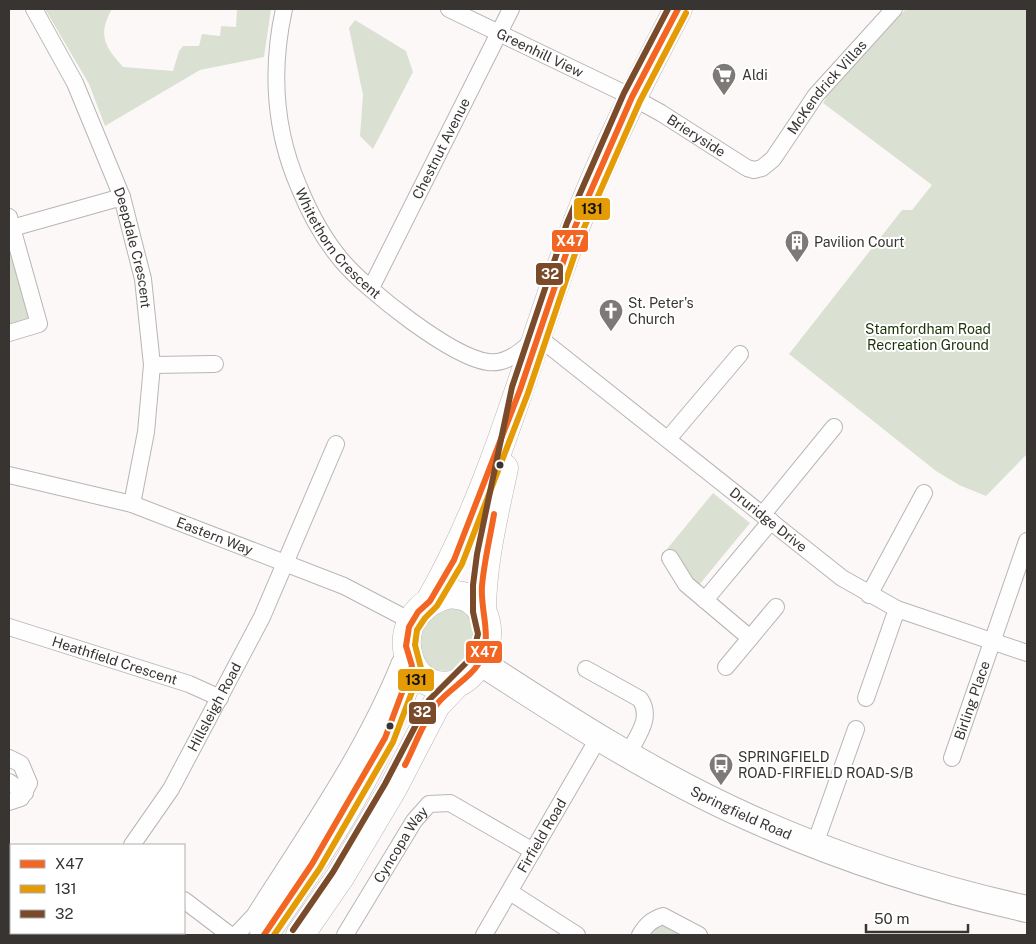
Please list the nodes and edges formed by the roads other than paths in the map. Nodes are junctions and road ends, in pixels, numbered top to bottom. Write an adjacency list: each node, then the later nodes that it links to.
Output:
1 (34, 9): 10 (street, Deepdale Crescent)
2 (284, 9): 12 (street, Whitethorn Crescent)
3 (450, 9): 7 (street, Greenhill View)
4 (511, 9): 7 (street, Chestnut Avenue)
5 (678, 9): 8 (highway)
6 (894, 9): 9 (street, McKendrick Villas)
7 (499, 33): 8 (street, Greenhill View); 12 (street, Chestnut Avenue)
8 (632, 97): 9 (street, Brieryside); 14 (highway)
9 (762, 168)
10 (122, 197): 11 (street); 17 (street, Deepdale Crescent)
11 (10, 222): 13 (street)
12 (371, 288): 14 (street, Whitethorn Crescent)
13 (9, 333)
14 (537, 336): 18 (highway); 20 (street, Druridge Drive)
15 (740, 354): 20 (street)
16 (215, 364): 17 (street)
17 (152, 365): 24 (street, Deepdale Crescent)
18 (520, 390): 31 (highway); 34 (highway)
19 (834, 427): 25 (street)
20 (668, 439): 25 (street, Druridge Drive)
21 (336, 444): 28 (street, Hillsleigh Road)
22 (9, 476): 24 (street, Eastern Way)
23 (924, 493): 29 (street)
24 (132, 504): 28 (street, Eastern Way)
25 (767, 517): 29 (street, Druridge Drive); 30 (street)
26 (1027, 541): 37 (street, Birling Place)
27 (670, 558): 30 (street)
28 (284, 562): 38 (street, Eastern Way); 44 (street, Hillsleigh Road)
29 (869, 595): 33 (street, Druridge Drive)
30 (705, 600): 36 (street)
31 (430, 601): 34 (highway); 38 (highway)
32 (776, 607): 36 (street)
33 (896, 609): 37 (street, Druridge Drive); 45 (street)
34 (482, 612): 40 (highway)
35 (9, 626): 44 (street, Heathfield Crescent)
36 (750, 638): 41 (street)
37 (992, 641): 39 (street, Druridge Drive); 50 (street, Birling Place)
38 (410, 644): 43 (highway); 61 (street); 62 (highway)
39 (1027, 653)
40 (480, 662): 43 (highway); 47 (main road, Springfield Road)
41 (726, 667)
42 (586, 668): 48 (street)
43 (457, 683): 63 (highway)
44 (220, 698): 54 (street, Hillsleigh Road)
45 (866, 698)
46 (856, 729): 55 (street)
47 (599, 737): 48 (main road, Springfield Road); 56 (street, Firfield Road)
48 (628, 754): 55 (main road, Springfield Road)
49 (9, 758): 52 (street)
50 (952, 758)
51 (9, 782): 52 (street)
52 (25, 793): 53 (street)
53 (9, 802)
54 (133, 844)
55 (815, 844): 59 (main road, Springfield Road)
56 (533, 851): 57 (street, Firfield Road); 64 (street, Cyncopa Way)
57 (510, 892): 65 (street, Firfield Road); 66 (street)
58 (185, 901): 60 (street)
59 (1027, 909)
60 (230, 935)
61 (236, 935)
62 (264, 935)
63 (300, 935)
64 (345, 935)
65 (484, 935)
66 (577, 935)
67 (640, 935): 68 (street)
68 (699, 935)

